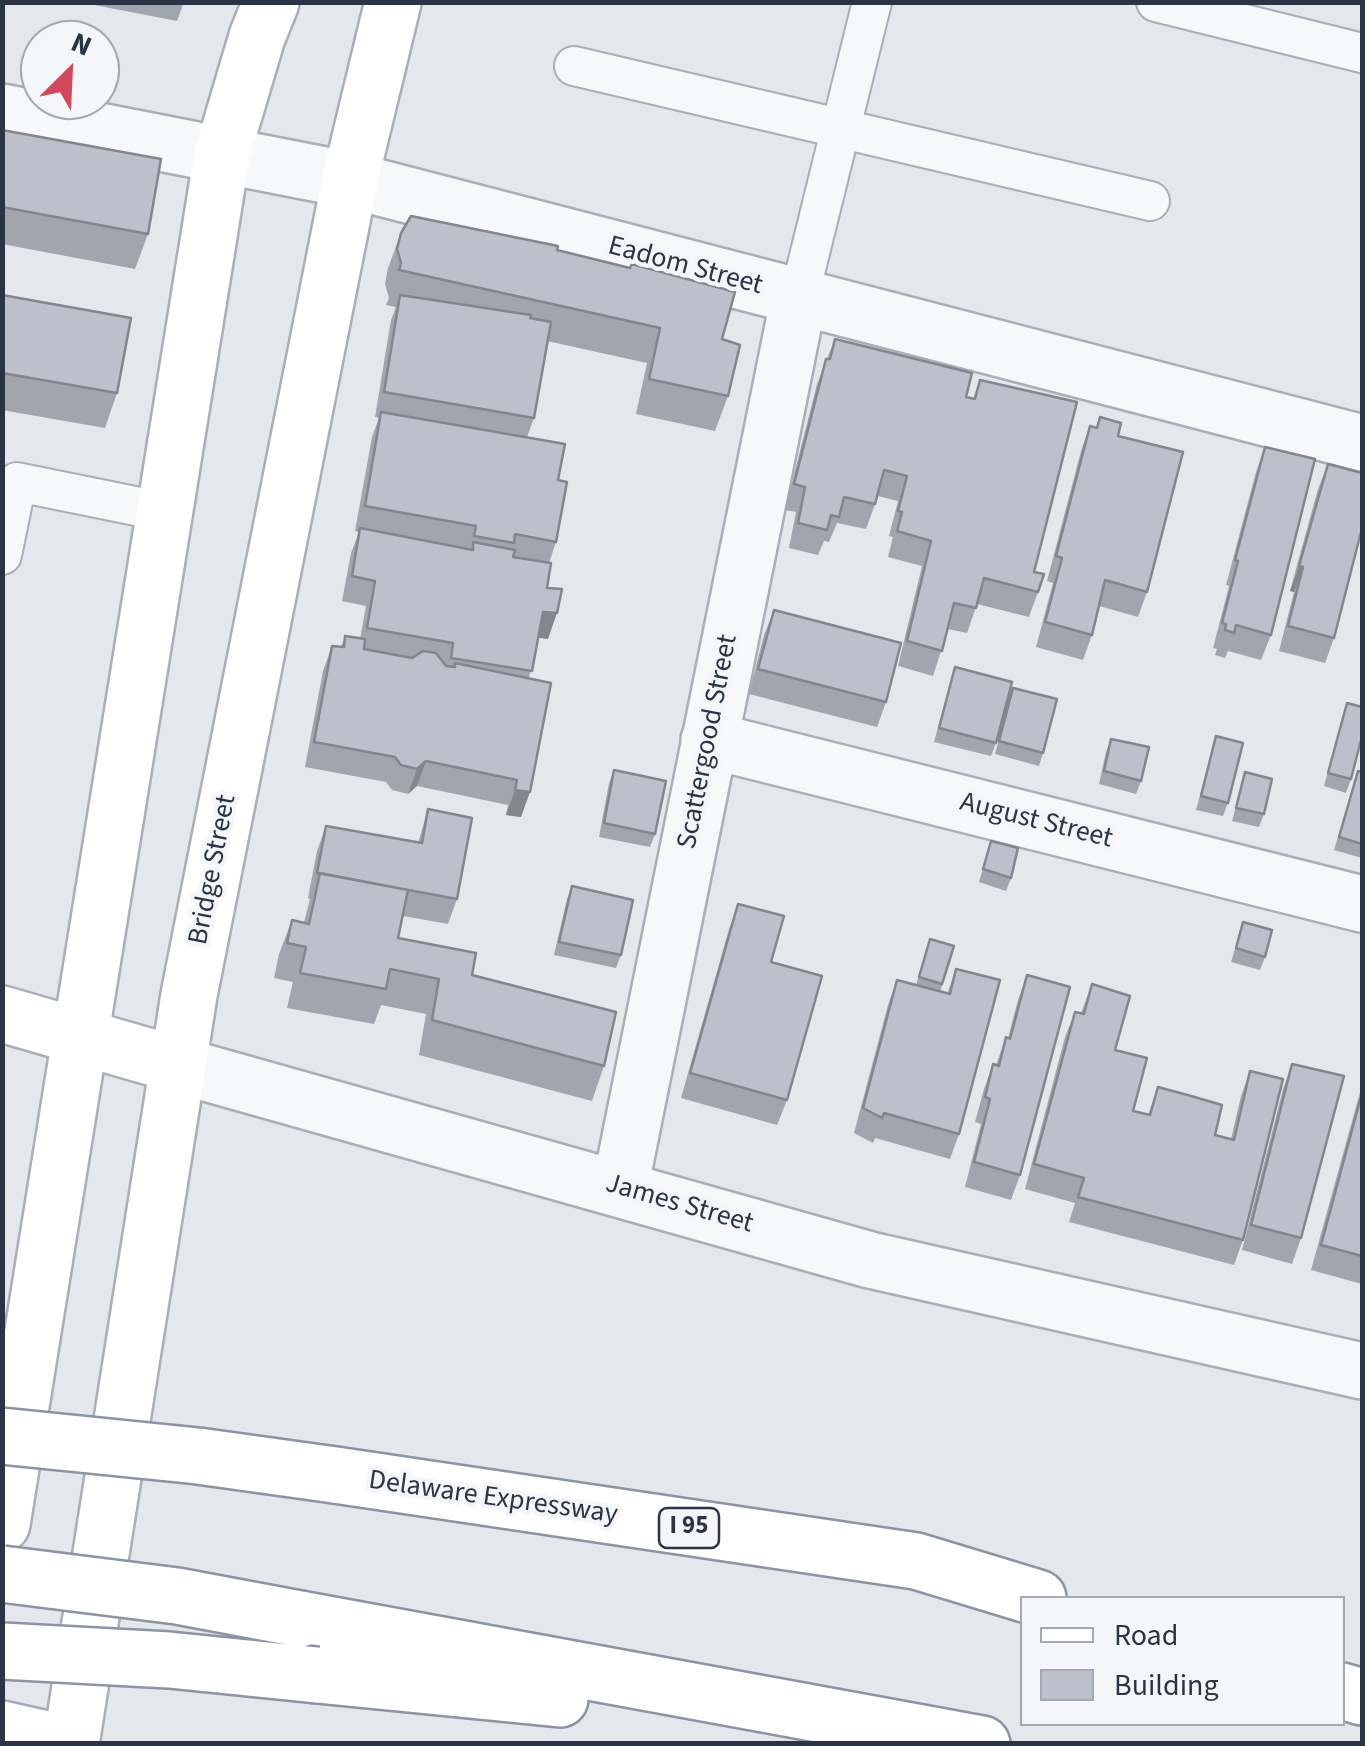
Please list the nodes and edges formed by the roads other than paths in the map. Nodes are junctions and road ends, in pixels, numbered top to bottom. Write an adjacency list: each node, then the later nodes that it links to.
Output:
1 (271, 2): 9 (main road)
2 (393, 2): 10 (main road, Bridge Street)
3 (872, 2): 8 (lane)
4 (1156, 2): 5 (lane)
5 (1362, 54)
6 (574, 66): 8 (lane)
7 (2, 112): 9 (street, Eadom Street)
8 (841, 127): 11 (lane); 12 (lane)
9 (222, 155): 10 (street, Eadom Street); 14 (main road)
10 (350, 180): 12 (street, Eadom Street); 20 (main road, Bridge Street)
11 (1150, 201)
12 (800, 297): 13 (street, Eadom Street); 16 (street, Scattergood Street)
13 (1362, 443)
14 (165, 512): 15 (lane); 19 (main road)
15 (2, 555)
16 (709, 740): 17 (street, August Street); 21 (street, Scattergood Street)
17 (1362, 904)
18 (2, 1014): 19 (main road, James Street)
19 (80, 1036): 20 (main road, James Street); 24 (main road)
20 (178, 1065): 21 (street, James Street); 30 (main road, Bridge Street)
21 (620, 1188): 22 (street, James Street)
22 (1362, 1371)
23 (2, 1436): 26 (main road, Delaware Expressway / I 95, bridge)
24 (2, 1524)
25 (2, 1574): 29 (main road, bridge)
26 (1031, 1596)
27 (2, 1652): 29 (main road, bridge)
28 (2, 1729): 30 (main road)
29 (974, 1742)
30 (70, 1744)

